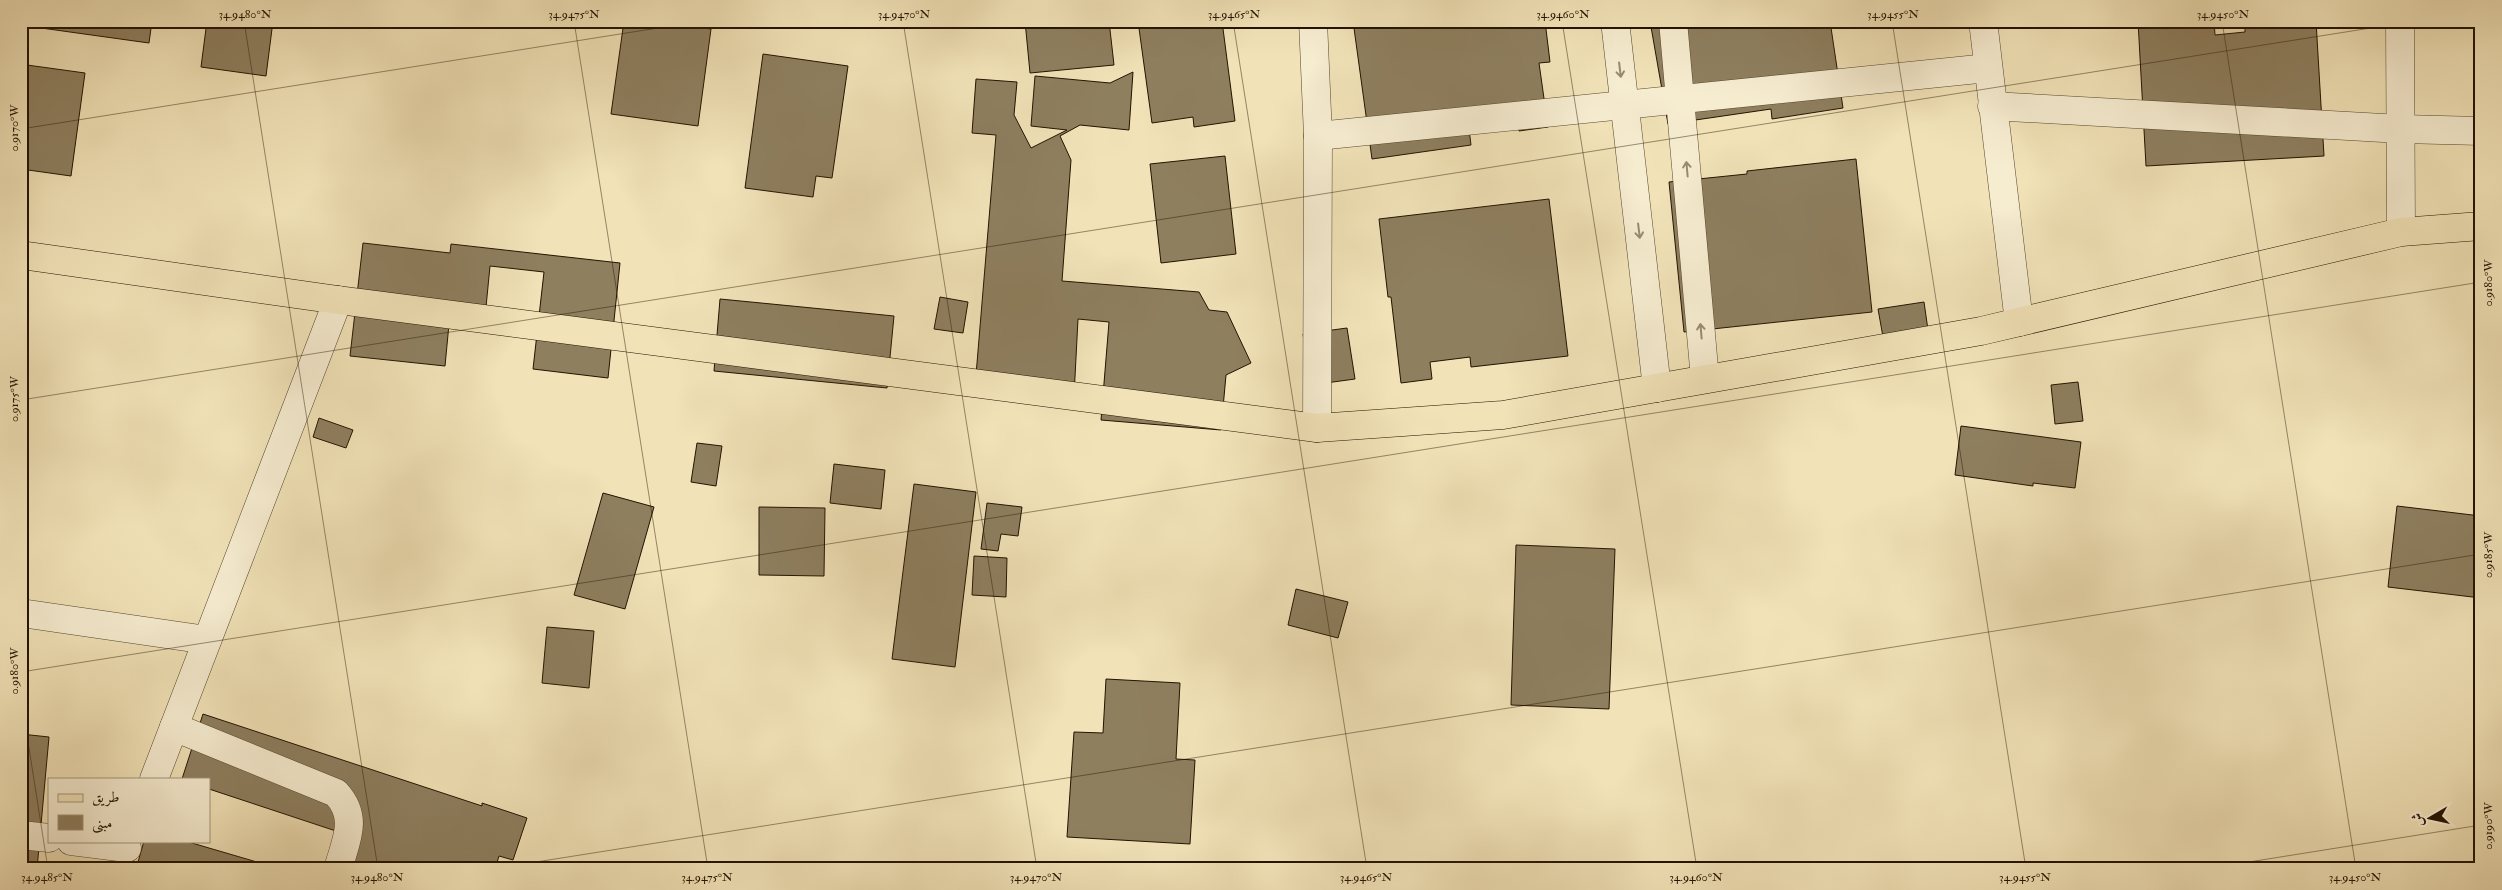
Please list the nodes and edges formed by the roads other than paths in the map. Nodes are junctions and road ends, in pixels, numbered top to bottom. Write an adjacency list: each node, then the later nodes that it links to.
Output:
1 (1313, 21): 12 (street)
2 (1615, 21): 9 (street, one-way to 9)
3 (1673, 21): 7 (street)
4 (1983, 21): 6 (street)
5 (2400, 21): 10 (street)
6 (1988, 68): 7 (street); 8 (street)
7 (1680, 100): 9 (street); 18 (street, one-way to 7)
8 (1992, 106): 10 (street); 17 (street)
9 (1625, 107): 12 (street); 19 (street, one-way to 19)
10 (2401, 129): 11 (street); 14 (street)
11 (2481, 131)
12 (1318, 136): 20 (street)
13 (2481, 226): 14 (main road)
14 (2401, 232): 17 (main road)
15 (21, 255): 16 (main road)
16 (338, 300): 20 (main road); 22 (street)
17 (2019, 322): 18 (main road)
18 (1705, 379): 19 (main road)
19 (1657, 388): 20 (main road)
20 (1317, 428)
21 (21, 613): 22 (street)
22 (207, 640): 23 (street)
23 (174, 727): 24 (street); 29 (street)
24 (154, 778)
25 (21, 835): 26 (street)
26 (48, 838)
27 (76, 842): 28 (street)
28 (125, 853)
29 (338, 869)

